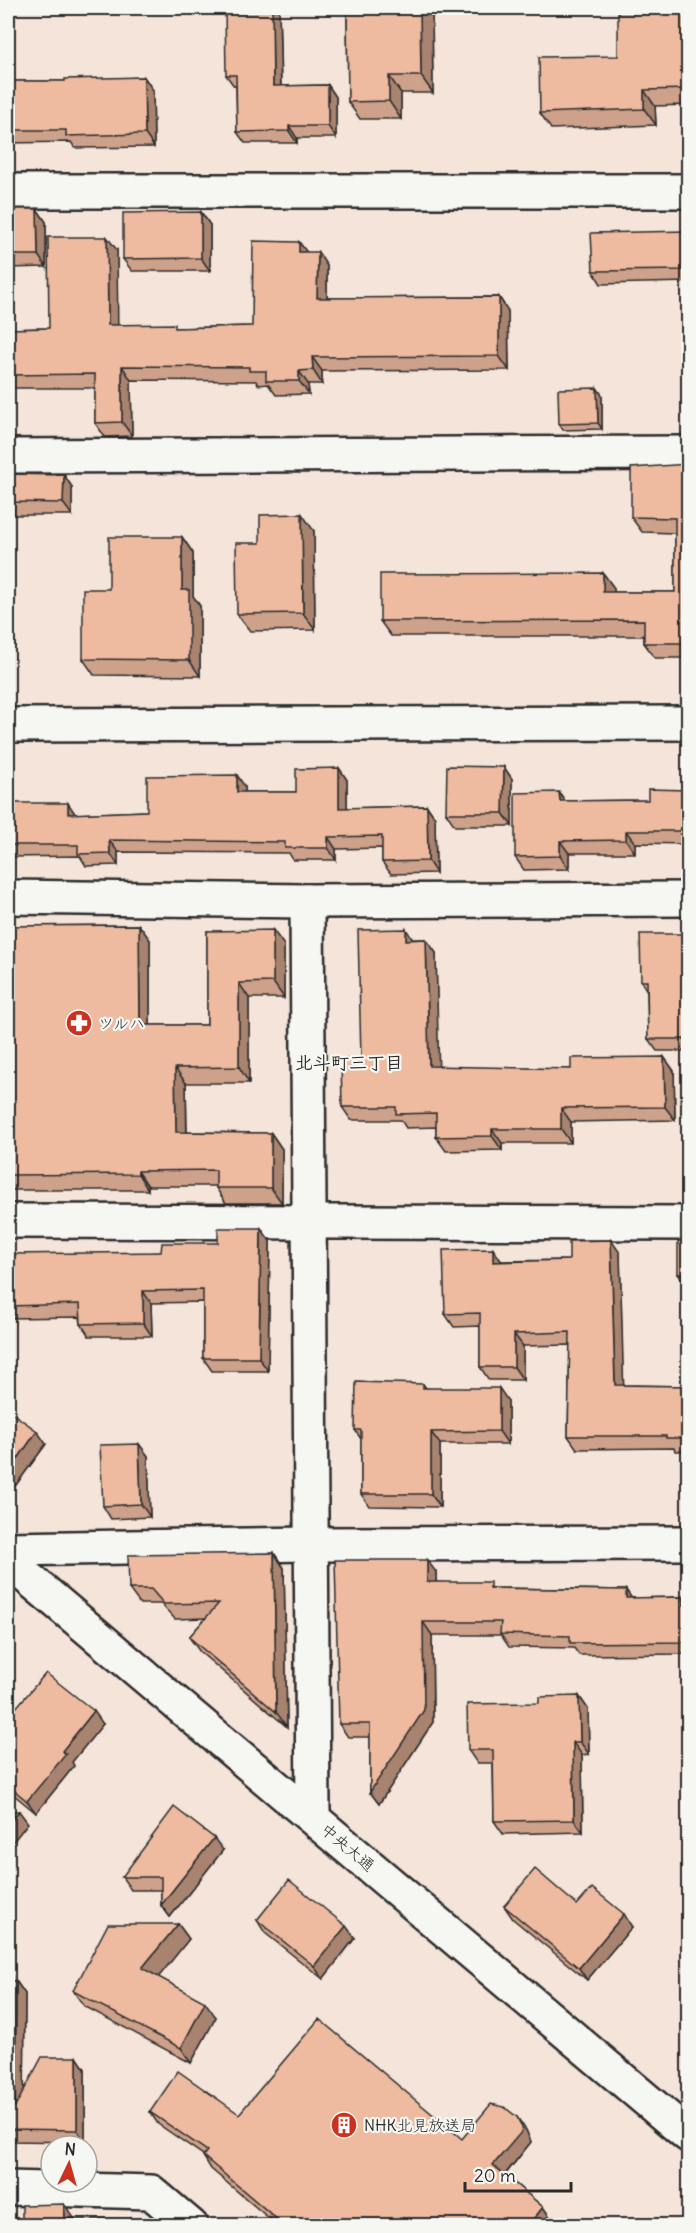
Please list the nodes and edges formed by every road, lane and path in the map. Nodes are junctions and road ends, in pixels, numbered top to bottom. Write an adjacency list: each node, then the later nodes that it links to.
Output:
1 (8, 191): 2 (street)
2 (688, 191)
3 (688, 453): 4 (street)
4 (8, 456)
5 (688, 723): 6 (street)
6 (8, 725)
7 (8, 897): 9 (street)
8 (688, 899): 9 (street)
9 (307, 901): 11 (street)
10 (8, 1221): 11 (street)
11 (308, 1223): 12 (street); 14 (street)
12 (688, 1223)
13 (688, 1543): 14 (street)
14 (310, 1544): 15 (street); 17 (street)
15 (8, 1550)
16 (8, 1561): 17 (street, 中央大通)
17 (313, 1817): 18 (street, 中央大通)
18 (688, 2135)
19 (8, 2188): 20 (street)
20 (191, 2226)

